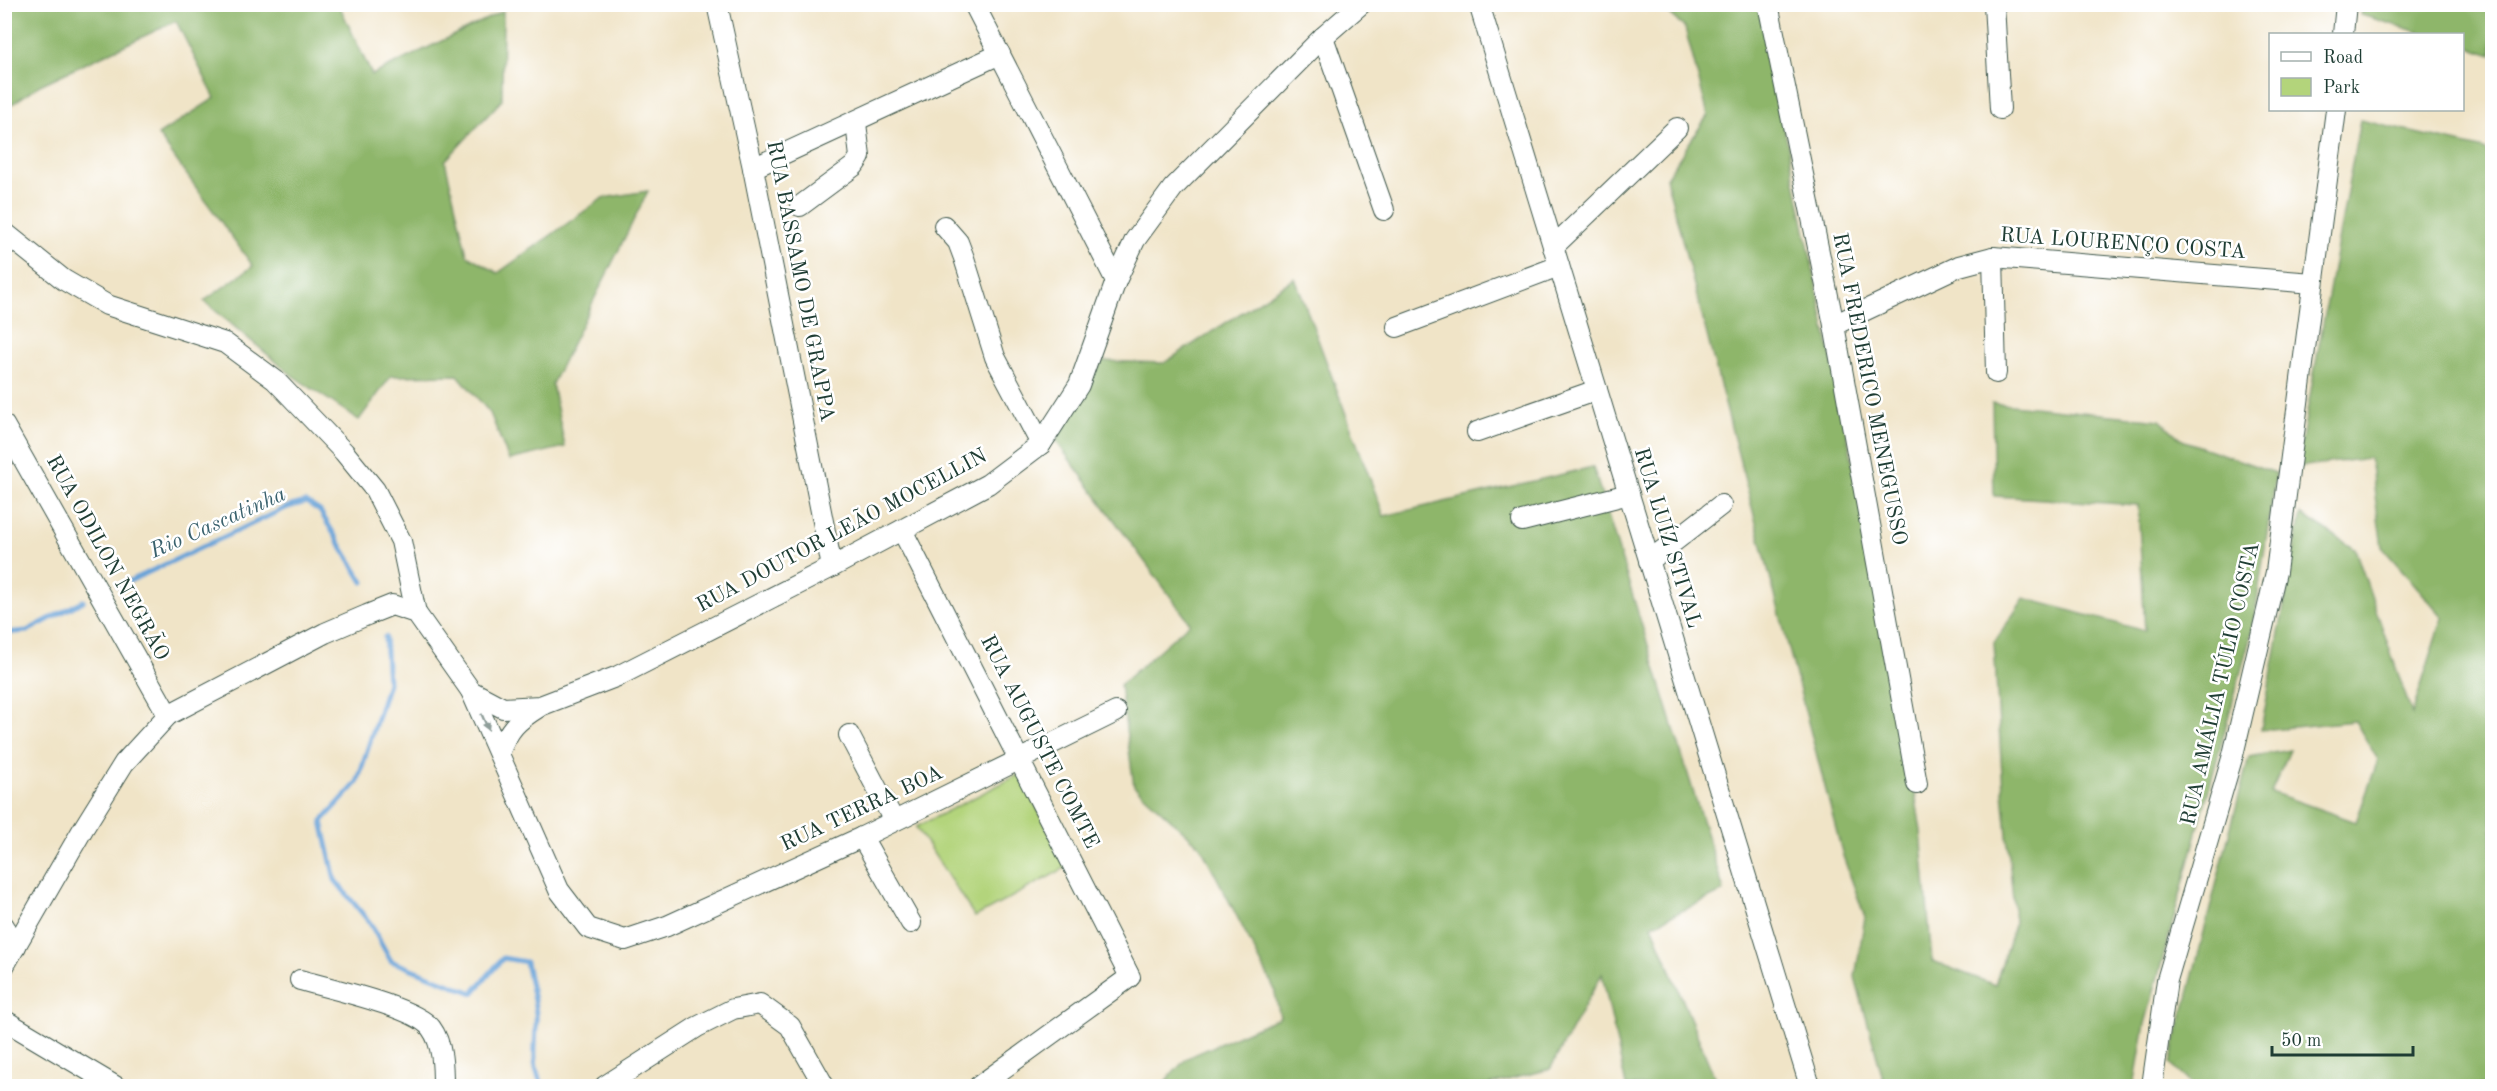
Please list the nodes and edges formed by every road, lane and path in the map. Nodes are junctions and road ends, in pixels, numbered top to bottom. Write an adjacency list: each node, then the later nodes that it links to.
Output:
1 (717, 4): 15 (street, RUA BASSAMO DE GRAPPA)
2 (974, 4): 10 (street)
3 (1360, 4): 9 (street, RUA DOUTOR LEÃO MOCELLIN)
4 (1479, 4): 20 (street, RUA LUÍZ STIVAL)
5 (1768, 4): 24 (street, RUA FREDERICO MENEGUSSO)
6 (1994, 4): 11 (street)
7 (2346, 4): 8 (street)
8 (2343, 33)
9 (1323, 37): 17 (street); 22 (street, RUA DOUTOR LEÃO MOCELLIN)
10 (1000, 54): 13 (street); 22 (street)
11 (2000, 109)
12 (2336, 111): 23 (street, RUA AMÁLIA TÚLIO COSTA)
13 (856, 123): 15 (street); 16 (street)
14 (1677, 128): 20 (street)
15 (753, 168): 36 (street, RUA BASSAMO DE GRAPPA)
16 (800, 206)
17 (1384, 210)
18 (944, 226): 30 (street)
19 (4, 231): 37 (street)
20 (1556, 257): 25 (street); 27 (street, RUA LUÍZ STIVAL)
21 (1993, 257): 23 (street, RUA LOURENÇO COSTA); 24 (street, RUA LOURENÇO COSTA); 26 (street)
22 (1116, 281): 30 (street, RUA DOUTOR LEÃO MOCELLIN)
23 (2313, 283): 60 (street, RUA AMÁLIA TÚLIO COSTA)
24 (1834, 325): 45 (street, RUA FREDERICO MENEGUSSO)
25 (1397, 327)
26 (1996, 373)
27 (1597, 390): 29 (street); 31 (street, RUA LUÍZ STIVAL)
28 (4, 425): 41 (street, RUA ODILON NEGRÃO)
29 (1476, 432)
30 (1041, 444): 34 (street, RUA DOUTOR LEÃO MOCELLIN)
31 (1629, 494): 33 (street); 35 (street, RUA LUÍZ STIVAL)
32 (1721, 505): 35 (street)
33 (1522, 522)
34 (902, 530): 36 (street, RUA DOUTOR LEÃO MOCELLIN); 44 (street, RUA AUGUSTE COMTE)
35 (1649, 561): 59 (street, RUA LUÍZ STIVAL)
36 (832, 567): 39 (street, RUA DOUTOR LEÃO MOCELLIN)
37 (416, 613): 38 (street, RUA DOUTOR LEÃO MOCELLIN); 41 (street)
38 (471, 691): 39 (street, RUA DOUTOR LEÃO MOCELLIN); 43 (street, one-way to 43)
39 (540, 706): 43 (street)
40 (1116, 712): 44 (street, RUA TERRA BOA)
41 (168, 715): 50 (street)
42 (849, 735): 46 (street)
43 (499, 753): 47 (street, RUA TERRA BOA)
44 (1020, 760): 46 (street, RUA TERRA BOA); 58 (street, RUA AUGUSTE COMTE)
45 (1917, 784)
46 (894, 821): 47 (street, RUA TERRA BOA)
47 (862, 837): 48 (street)
48 (911, 923)
49 (4, 926): 50 (street)
50 (16, 946): 51 (street)
51 (4, 966)
52 (300, 980): 55 (street)
53 (4, 1020): 54 (street)
54 (115, 1086)
55 (443, 1086)
56 (605, 1086): 57 (street)
57 (824, 1086)
58 (979, 1086)
59 (1810, 1086)
60 (2152, 1086)

